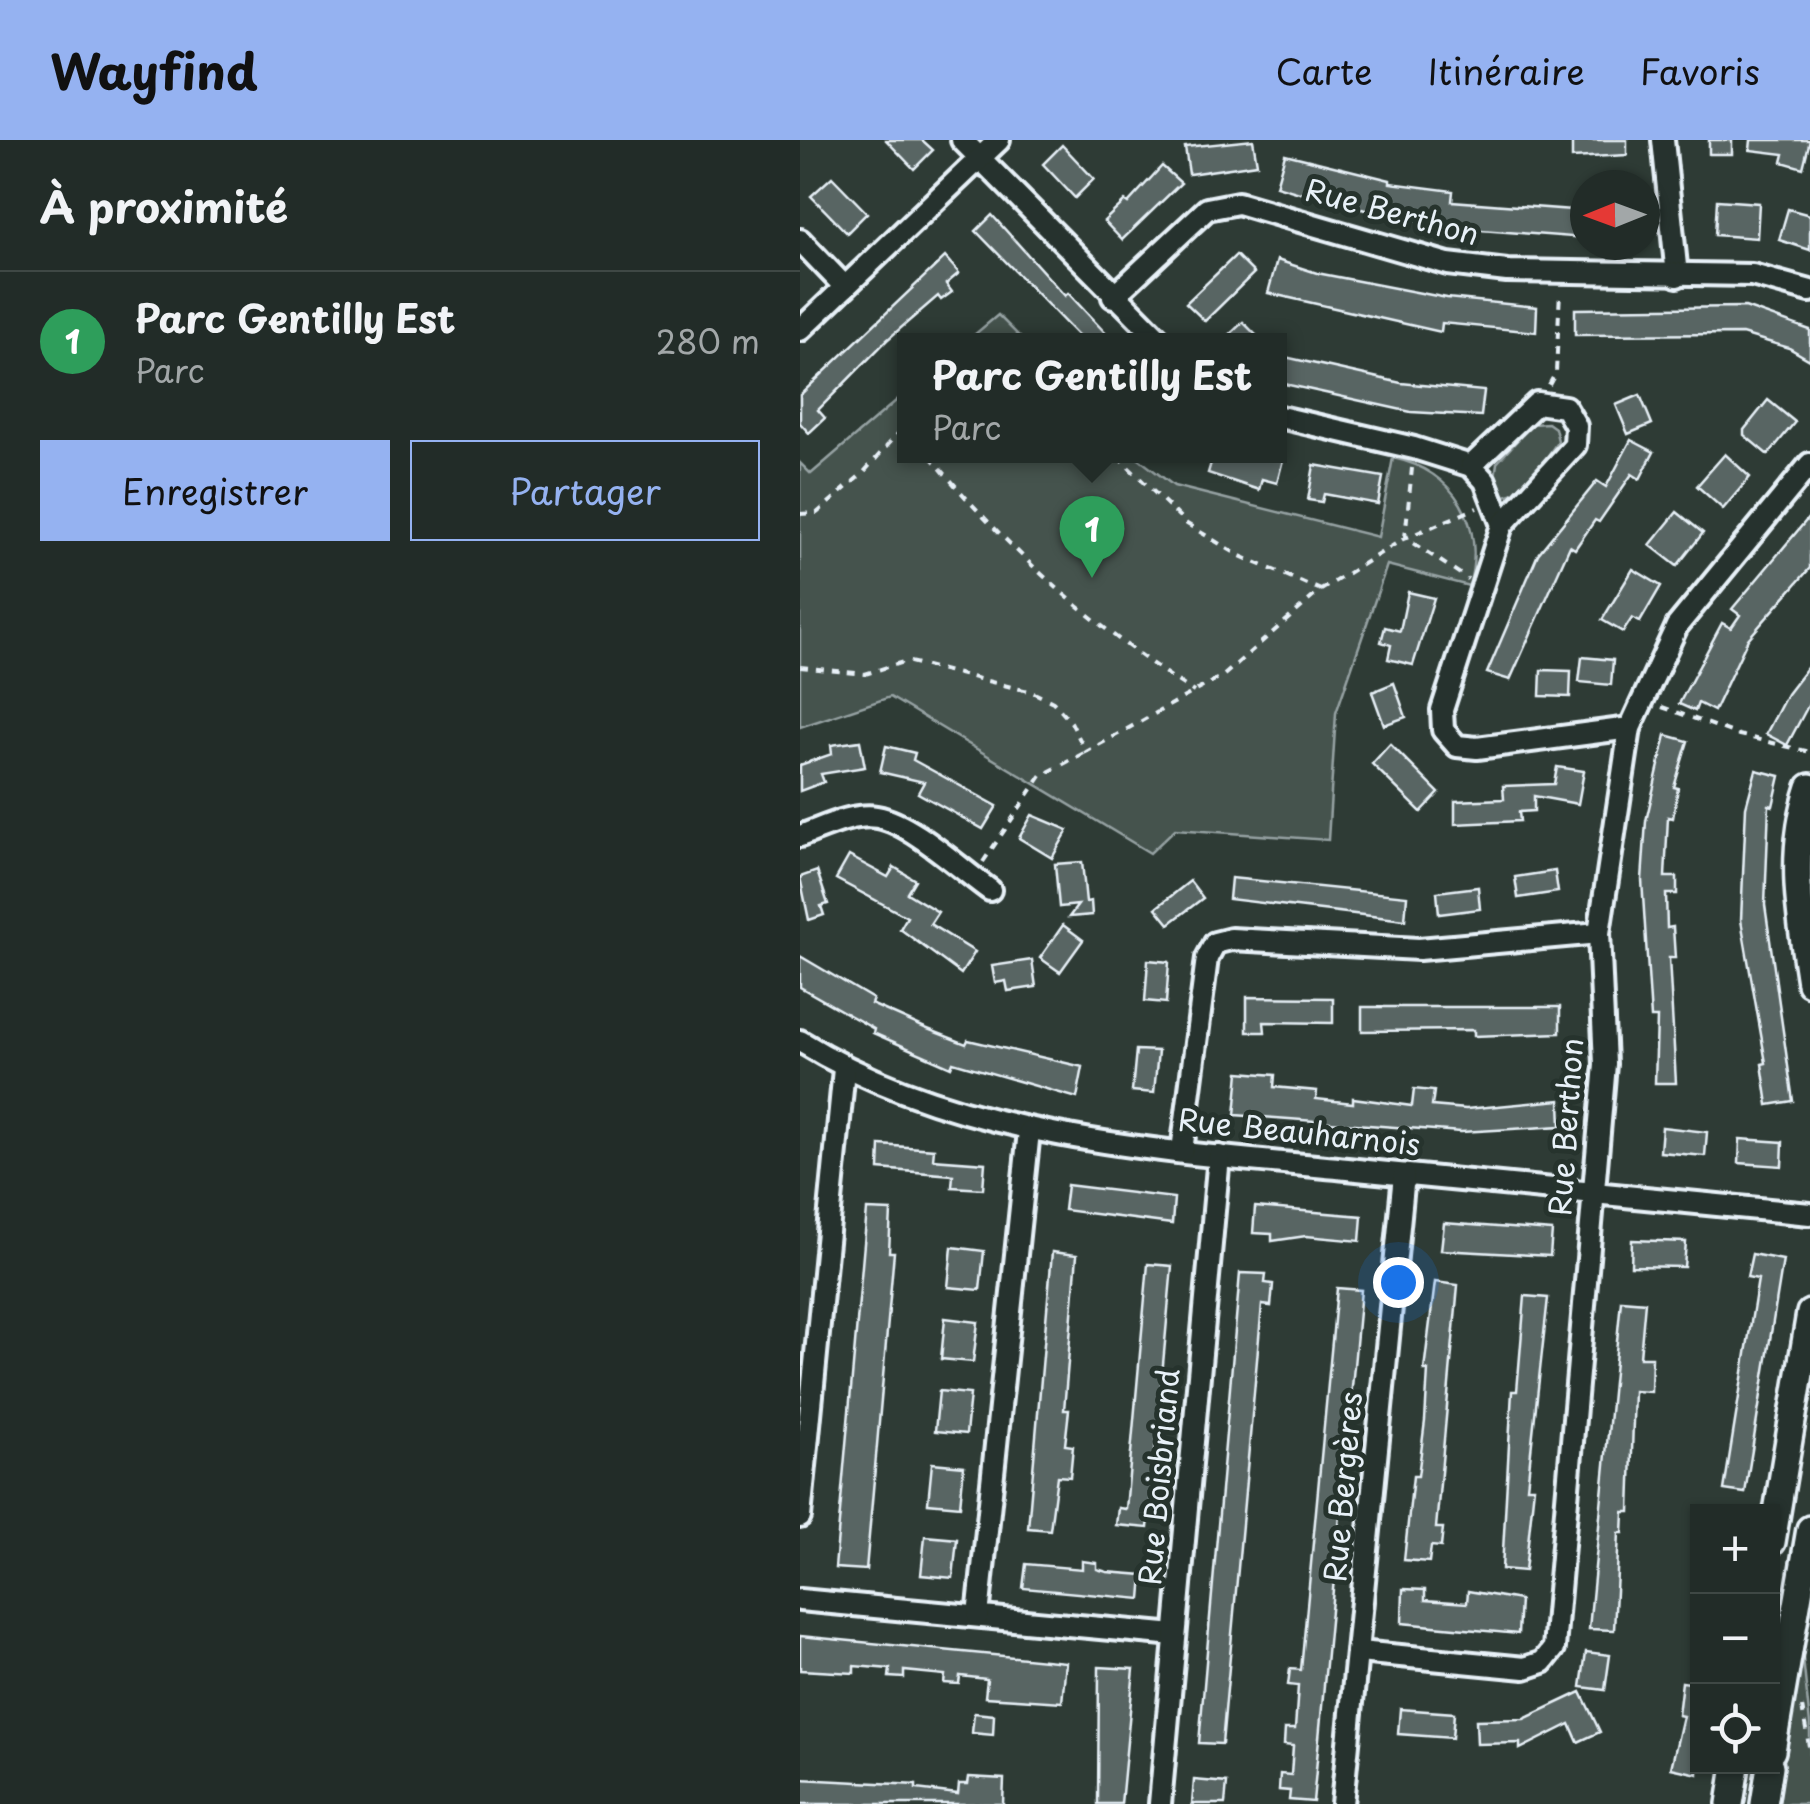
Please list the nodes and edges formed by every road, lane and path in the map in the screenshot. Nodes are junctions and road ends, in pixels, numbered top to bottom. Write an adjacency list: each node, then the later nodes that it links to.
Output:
1 (962, 140): 4 (street)
2 (999, 140): 4 (street)
3 (1664, 140): 7 (street)
4 (980, 158): 8 (street); 10 (street)
5 (800, 240): 8 (street)
6 (1561, 273): 7 (street, Rue Berthon); 10 (street, Rue Berthon); 13 (path)
7 (1678, 276): 9 (street, Rue Berthon)
8 (845, 287): 11 (street)
9 (1810, 291)
10 (1113, 296): 12 (street)
11 (800, 330)
12 (1153, 333)
13 (1541, 403): 20 (street); 23 (street)
14 (1287, 419): 16 (street)
15 (897, 436): 22 (path)
16 (1414, 448): 20 (street); 24 (path)
17 (936, 463): 28 (path)
18 (1124, 463): 25 (path)
19 (1810, 464): 29 (street, Rue Berthon)
20 (1471, 466): 21 (street)
21 (1495, 501): 23 (street); 24 (path)
22 (800, 514)
23 (1502, 526): 26 (street)
24 (1405, 538): 25 (path); 26 (path)
25 (1321, 590): 28 (path)
26 (1484, 590): 30 (street)
27 (800, 666): 31 (path)
28 (1194, 692): 31 (path)
29 (1642, 700): 30 (street, Rue Berthon); 32 (path)
30 (1630, 728): 36 (street, Rue Berthon)
31 (1086, 752): 35 (path)
32 (1810, 752)
33 (1810, 787): 37 (street)
34 (800, 836): 35 (street)
35 (982, 884)
36 (1599, 932): 41 (street); 44 (street, Rue Berthon)
37 (1810, 983)
38 (800, 1041): 39 (street, Rue Beauharnois)
39 (844, 1068): 40 (street, Rue Beauharnois); 49 (street)
40 (1030, 1131): 41 (street, Rue Beauharnois); 52 (street)
41 (1182, 1152): 42 (street, Rue Beauharnois)
42 (1219, 1156): 43 (street, Rue Beauharnois); 53 (street, Rue Boisbriand)
43 (1404, 1174): 44 (street, Rue Beauharnois); 54 (street, Rue Bergères)
44 (1594, 1192): 45 (street, Rue Beauharnois); 54 (street, Rue Berthon)
45 (1810, 1214)
46 (1810, 1313): 47 (street)
47 (1800, 1434): 48 (street)
48 (1780, 1511)
49 (800, 1517)
50 (1810, 1529): 55 (street)
51 (800, 1600): 52 (street)
52 (978, 1616): 53 (street)
53 (1176, 1634): 58 (street, Rue Boisbriand)
54 (1358, 1652): 59 (street, Rue Bergères)
55 (1780, 1704)
56 (1735, 1774): 60 (street)
57 (1769, 1774): 61 (street)
58 (1160, 1804)
59 (1342, 1804)
60 (1730, 1804)
61 (1764, 1804)

